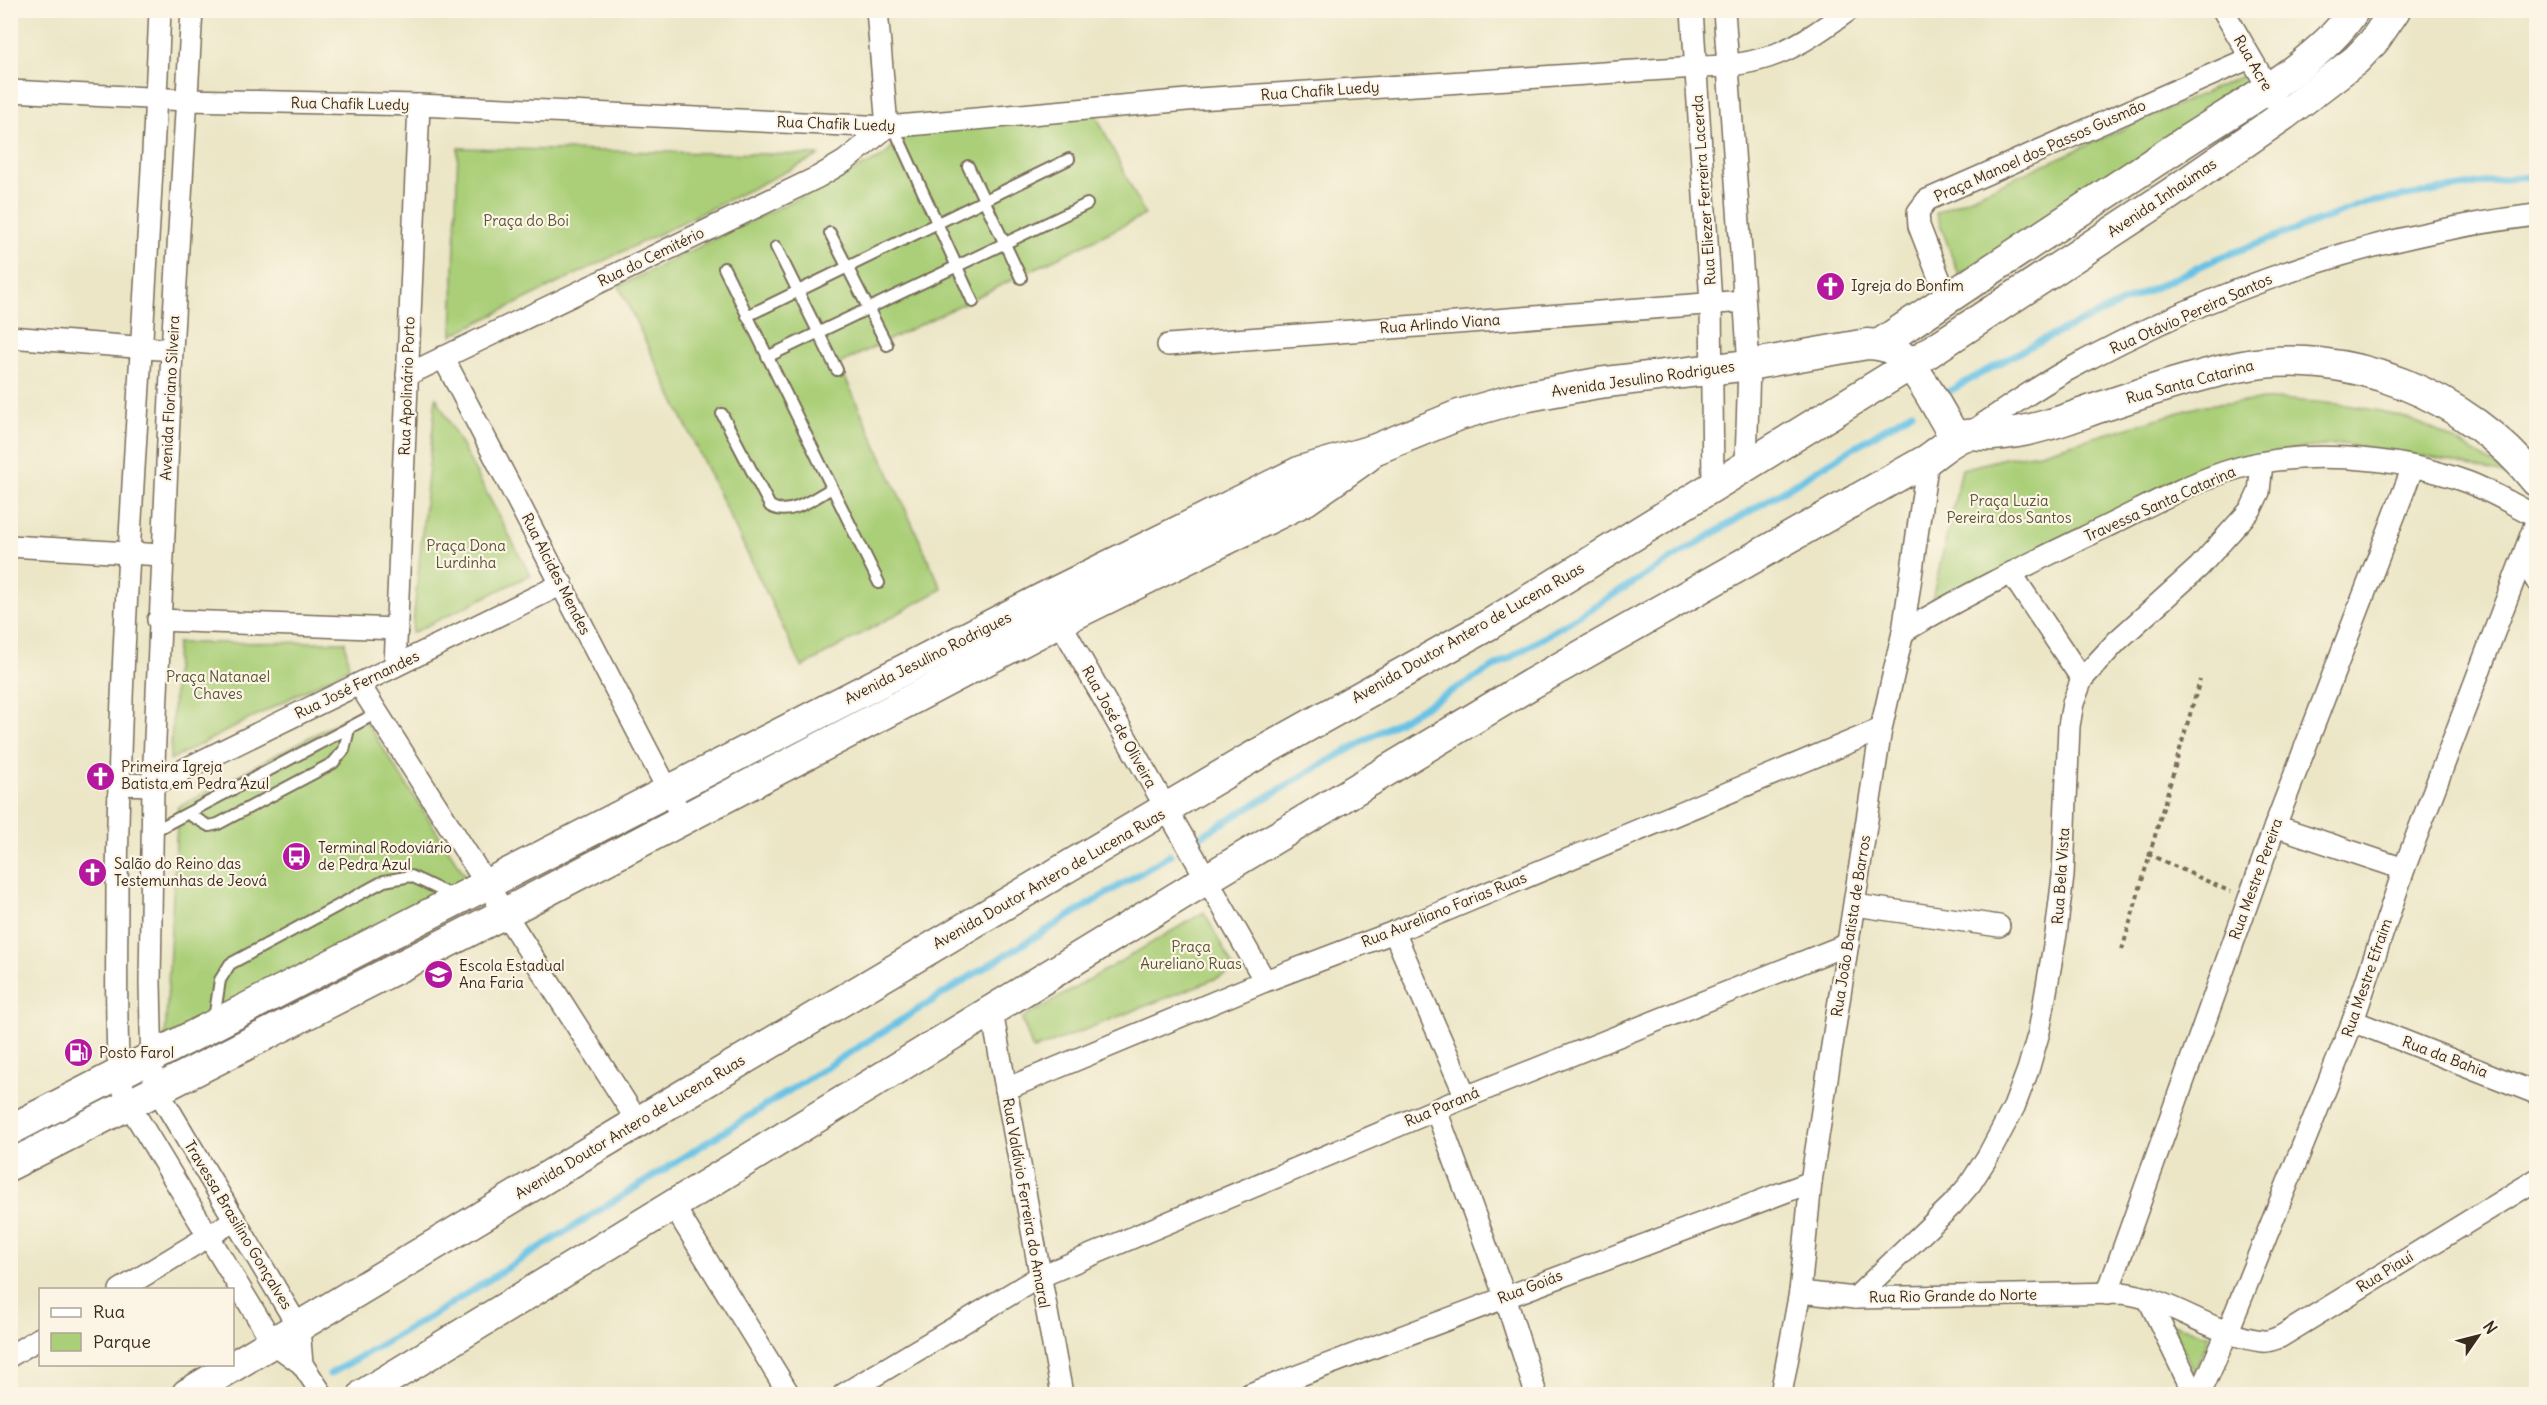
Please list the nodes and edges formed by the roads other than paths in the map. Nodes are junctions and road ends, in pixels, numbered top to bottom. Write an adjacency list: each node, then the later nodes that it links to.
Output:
1 (160, 10): 15 (street)
2 (192, 10): 16 (street, Avenida Floriano Silveira)
3 (877, 10): 19 (street)
4 (1692, 10): 11 (street, Rua Eliezer Ferreira Lacerda)
5 (1724, 10): 12 (street)
6 (1849, 10): 12 (street, Rua Chafik Luedy)
7 (2223, 10): 10 (street, Rua Acre)
8 (2354, 10): 13 (main road)
9 (2395, 10): 18 (main road, Avenida Inhaúmas)
10 (2250, 58): 13 (street, Rua Acre); 34 (street, Praça Manoel dos Passos Gusmão)
11 (1696, 67): 12 (street, Rua Chafik Luedy); 19 (street, Rua Chafik Luedy); 37 (street, Rua Eliezer Ferreira Lacerda)
12 (1728, 67): 35 (street)
13 (2267, 88): 18 (street, Rua Acre); 34 (main road)
14 (10, 91): 15 (street, Rua Chafik Luedy)
15 (156, 98): 16 (street, Rua Chafik Luedy); 43 (street)
16 (187, 100): 17 (street, Rua Chafik Luedy); 46 (street, Avenida Floriano Silveira)
17 (419, 105): 19 (street, Rua Chafik Luedy); 53 (street, Rua Apolinário Porto)
18 (2284, 115): 50 (main road, Avenida Inhaúmas)
19 (890, 127): 25 (lane); 47 (street, Rua do Cemitério)
20 (1069, 159): 22 (lane)
21 (968, 165): 22 (lane)
22 (985, 201): 25 (lane); 27 (lane)
23 (1087, 204): 27 (lane)
24 (2536, 215): 55 (street, Rua Otávio Pereira Santos)
25 (937, 224): 29 (lane); 30 (lane)
26 (830, 233): 29 (lane)
27 (1005, 244): 30 (lane); 32 (lane)
28 (776, 247): 33 (lane)
29 (847, 267): 33 (lane); 38 (lane)
30 (957, 267): 36 (lane); 38 (lane)
31 (724, 268): 39 (lane)
32 (1021, 278)
33 (798, 291): 39 (lane); 40 (lane)
34 (1947, 298): 42 (main road)
35 (1744, 301): 37 (street, Rua Arlindo Viana); 49 (street)
36 (973, 302)
37 (1711, 303): 45 (street, Rua Arlindo Viana); 51 (street, Rua Eliezer Ferreira Lacerda)
38 (868, 309): 40 (lane); 44 (lane)
39 (747, 316): 48 (lane)
40 (819, 332): 48 (lane); 52 (lane)
41 (10, 337): 43 (street)
42 (1880, 344): 49 (main road, Avenida Jesulino Rodrigues); 50 (main road)
43 (141, 345): 46 (street); 66 (street)
44 (887, 345)
45 (1168, 345)
46 (172, 350): 67 (street, Avenida Floriano Silveira)
47 (443, 357): 53 (street, Rua do Cemitério); 72 (street, Rua Alcides Mendes)
48 (767, 357): 62 (lane)
49 (1749, 365): 51 (main road, Avenida Jesulino Rodrigues); 58 (street)
50 (1910, 365): 55 (main road); 58 (main road, Avenida Doutor Antero de Lucena Ruas)
51 (1712, 369): 61 (street, Rua Eliezer Ferreira Lacerda); 73 (main road, Avenida Jesulino Rodrigues)
52 (837, 370)
53 (407, 375): 75 (street, Rua Apolinário Porto)
54 (722, 414): 62 (lane)
55 (1962, 436): 56 (main road); 60 (main road, Rua Santa Catarina)
56 (1928, 459): 76 (street, Rua João Batista de Barros); 92 (main road)
57 (2262, 463): 59 (street, Travessa Santa Catarina); 69 (street, Travessa Santa Catarina); 78 (street, Rua Bela Vista)
58 (1746, 464): 61 (main road, Avenida Doutor Antero de Lucena Ruas)
59 (2413, 467): 63 (street, Travessa Santa Catarina); 89 (street, Rua Mestre Pereira)
60 (2536, 481)
61 (1713, 485): 86 (main road, Avenida Doutor Antero de Lucena Ruas)
62 (832, 489): 71 (lane)
63 (2536, 516)
64 (2536, 522): 68 (street, Rua Mestre Efraim)
65 (10, 546): 66 (street)
66 (128, 553): 67 (street); 83 (street)
67 (162, 555): 74 (street, Avenida Floriano Silveira)
68 (2523, 557): 70 (street); 91 (street, Rua Mestre Efraim)
69 (2011, 573): 76 (street, Travessa Santa Catarina); 78 (street)
70 (2536, 580)
71 (879, 583)
72 (562, 584): 77 (street, Rua José Fernandes); 85 (street, Rua Alcides Mendes)
73 (1052, 610): 85 (main road, Avenida Jesulino Rodrigues); 86 (street, Rua José de Oliveira); 88 (main road, Avenida Jesulino Rodrigues)
74 (158, 620): 75 (street); 84 (street, Avenida Floriano Silveira)
75 (397, 629): 77 (street, Rua Apolinário Porto)
76 (1903, 632): 82 (street, Rua João Batista de Barros)
77 (395, 666): 79 (street, Rua José Fernandes)
78 (2082, 679): 127 (street, Rua Bela Vista)
79 (359, 684): 80 (street); 84 (street, Rua José Fernandes)
80 (377, 713): 81 (lane); 93 (street)
81 (349, 729): 87 (lane); 87 (lane)
82 (1881, 729): 95 (street, Rua João Batista de Barros); 98 (street, Rua Aureliano Farias Ruas)
83 (118, 784): 84 (street); 101 (street)
84 (153, 785): 90 (street, Avenida Floriano Silveira)
85 (668, 793): 88 (street, Rua Alcides Mendes); 93 (main road, Avenida Jesulino Rodrigues)
86 (1166, 810): 92 (street, Rua José de Oliveira); 114 (main road, Avenida Doutor Antero de Lucena Ruas)
87 (188, 814): 90 (lane)
88 (683, 819): 96 (main road, Avenida Jesulino Rodrigues)
89 (2276, 826): 91 (street); 125 (street, Rua Mestre Pereira)
90 (152, 832): 102 (street, Avenida Floriano Silveira)
91 (2404, 869): 104 (street, Rua Mestre Efraim)
92 (1205, 880): 100 (street, Rua José de Oliveira); 103 (main road)
93 (487, 884): 94 (main road); 96 (street)
94 (459, 899): 105 (main road); 105 (lane)
95 (1855, 905): 97 (street); 99 (street, Rua João Batista de Barros)
96 (505, 913): 109 (main road); 114 (street)
97 (1999, 926)
98 (1394, 932): 100 (street, Rua Aureliano Farias Ruas); 111 (street)
99 (1848, 944): 111 (street, Rua Paraná); 118 (street, Rua João Batista de Barros)
100 (1264, 981): 108 (street, Rua Aureliano Farias Ruas)
101 (116, 982): 102 (street); 107 (street)
102 (150, 983): 106 (street, Avenida Floriano Silveira)
103 (992, 1012): 108 (street, Rua Valdívio Ferreira do Amaral); 119 (main road)
104 (2353, 1021): 110 (street, Rua da Bahia); 130 (street, Rua Mestre Efraim)
105 (212, 1027): 106 (main road)
106 (152, 1057): 107 (main road); 109 (street, Avenida Floriano Silveira)
107 (119, 1074): 112 (street); 115 (main road)
108 (1006, 1089): 122 (street, Rua Valdívio Ferreira do Amaral)
109 (158, 1091): 112 (main road); 120 (street, Travessa Brasilino Gonçalves)
110 (2536, 1093)
111 (1466, 1097): 113 (street, Rua Paraná)
112 (129, 1106): 116 (main road); 121 (street, Travessa Brasilino Gonçalves)
113 (1436, 1110): 122 (street, Rua Paraná); 126 (street)
114 (638, 1122): 129 (main road, Avenida Doutor Antero de Lucena Ruas)
115 (10, 1130)
116 (10, 1166)
117 (2536, 1180): 130 (street, Rua Piauí)
118 (1811, 1182): 124 (street, Rua João Batista de Barros); 126 (street, Rua Goiás)
119 (674, 1205): 137 (main road); 138 (street)
120 (235, 1220): 121 (street); 129 (street, Travessa Brasilino Gonçalves)
121 (207, 1237): 123 (street); 132 (street, Travessa Brasilino Gonçalves)
122 (1039, 1277): 139 (street, Rua Paraná); 140 (street, Rua Valdívio Ferreira do Amaral)
123 (123, 1288)
124 (1800, 1292): 127 (street, Rua Rio Grande do Norte); 143 (street, Rua João Batista de Barros)
125 (2107, 1293): 127 (street, Rua Rio Grande do Norte); 128 (street, Rua Rio Grande do Norte)
126 (1505, 1297): 141 (street, Rua Goiás); 142 (street)
127 (1856, 1298)
128 (2148, 1298): 130 (street, Rua Piauí); 144 (street)
129 (298, 1328): 132 (main road, Avenida Doutor Antero de Lucena Ruas); 134 (street, Travessa Brasilino Gonçalves)
130 (2228, 1331): 145 (street, Rua Mestre Efraim)
131 (39, 1339): 133 (street)
132 (273, 1343): 134 (street, Travessa Brasilino Gonçalves); 135 (main road, Avenida Doutor Antero de Lucena Ruas)
133 (10, 1356)
134 (302, 1364): 136 (street, Travessa Brasilino Gonçalves)
135 (188, 1395)
136 (322, 1395)
137 (364, 1395)
138 (789, 1395)
139 (844, 1395)
140 (1062, 1395)
141 (1250, 1395)
142 (1536, 1395)
143 (1782, 1395)
144 (2194, 1395)
145 (2200, 1395)

